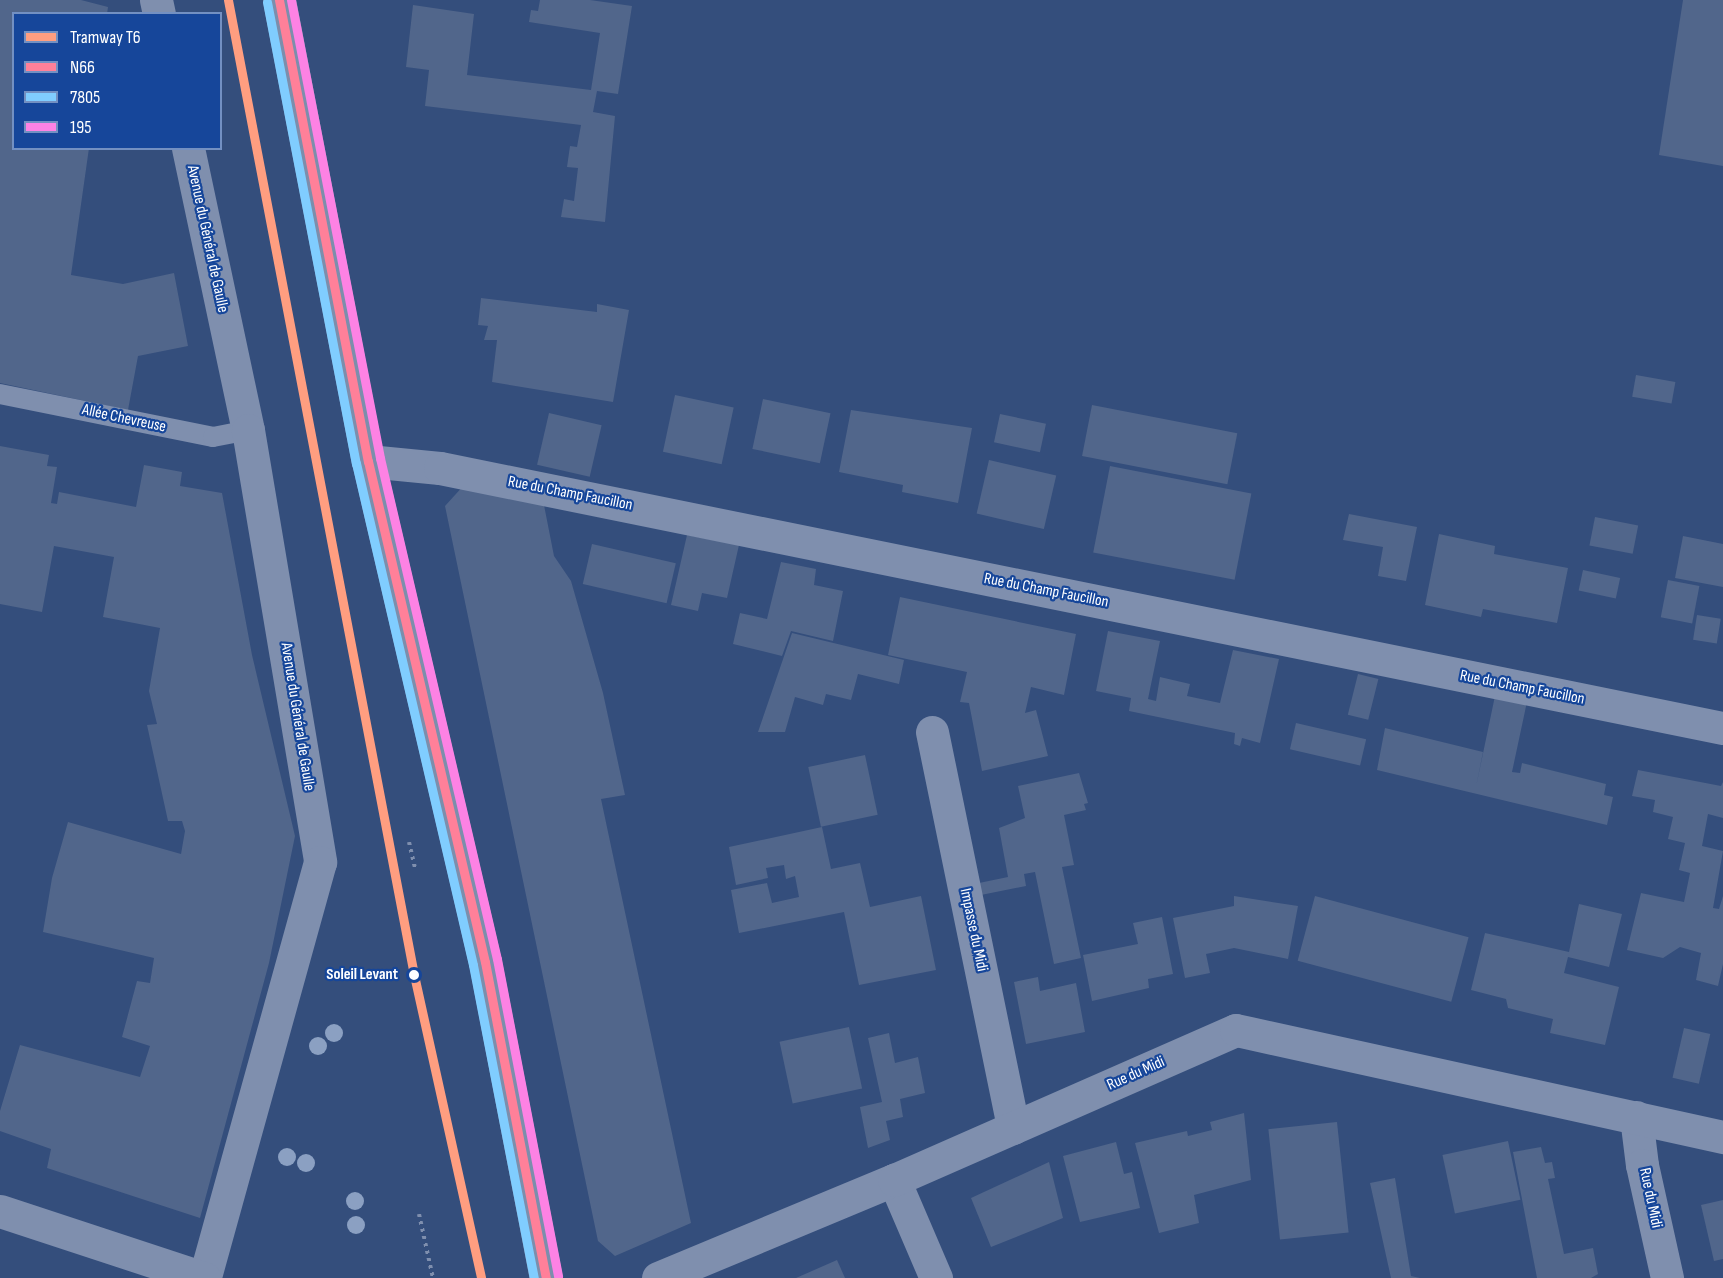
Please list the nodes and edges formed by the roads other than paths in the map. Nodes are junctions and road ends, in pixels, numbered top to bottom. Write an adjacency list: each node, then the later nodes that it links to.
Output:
1 (279, 0): 5 (main road)
2 (188, 150): 4 (street, Avenue du Général de Gaulle)
3 (0, 394): 4 (lane, Allée Chevreuse)
4 (248, 430): 13 (street, Avenue du Général de Gaulle)
5 (368, 461): 6 (street, Rue du Champ Faucillon); 14 (main road)
6 (1723, 728)
7 (932, 732): 9 (street, Impasse du Midi)
8 (1636, 1117): 9 (street, Rue du Midi); 10 (street, Rue du Midi); 17 (street, Rue du Midi)
9 (1013, 1128): 11 (street, Rue du Midi)
10 (1723, 1137)
11 (894, 1180): 15 (street, Rue du Midi); 16 (street)
12 (0, 1211): 13 (street)
13 (204, 1278)
14 (546, 1278)
15 (658, 1278)
16 (936, 1278)
17 (1667, 1278)

